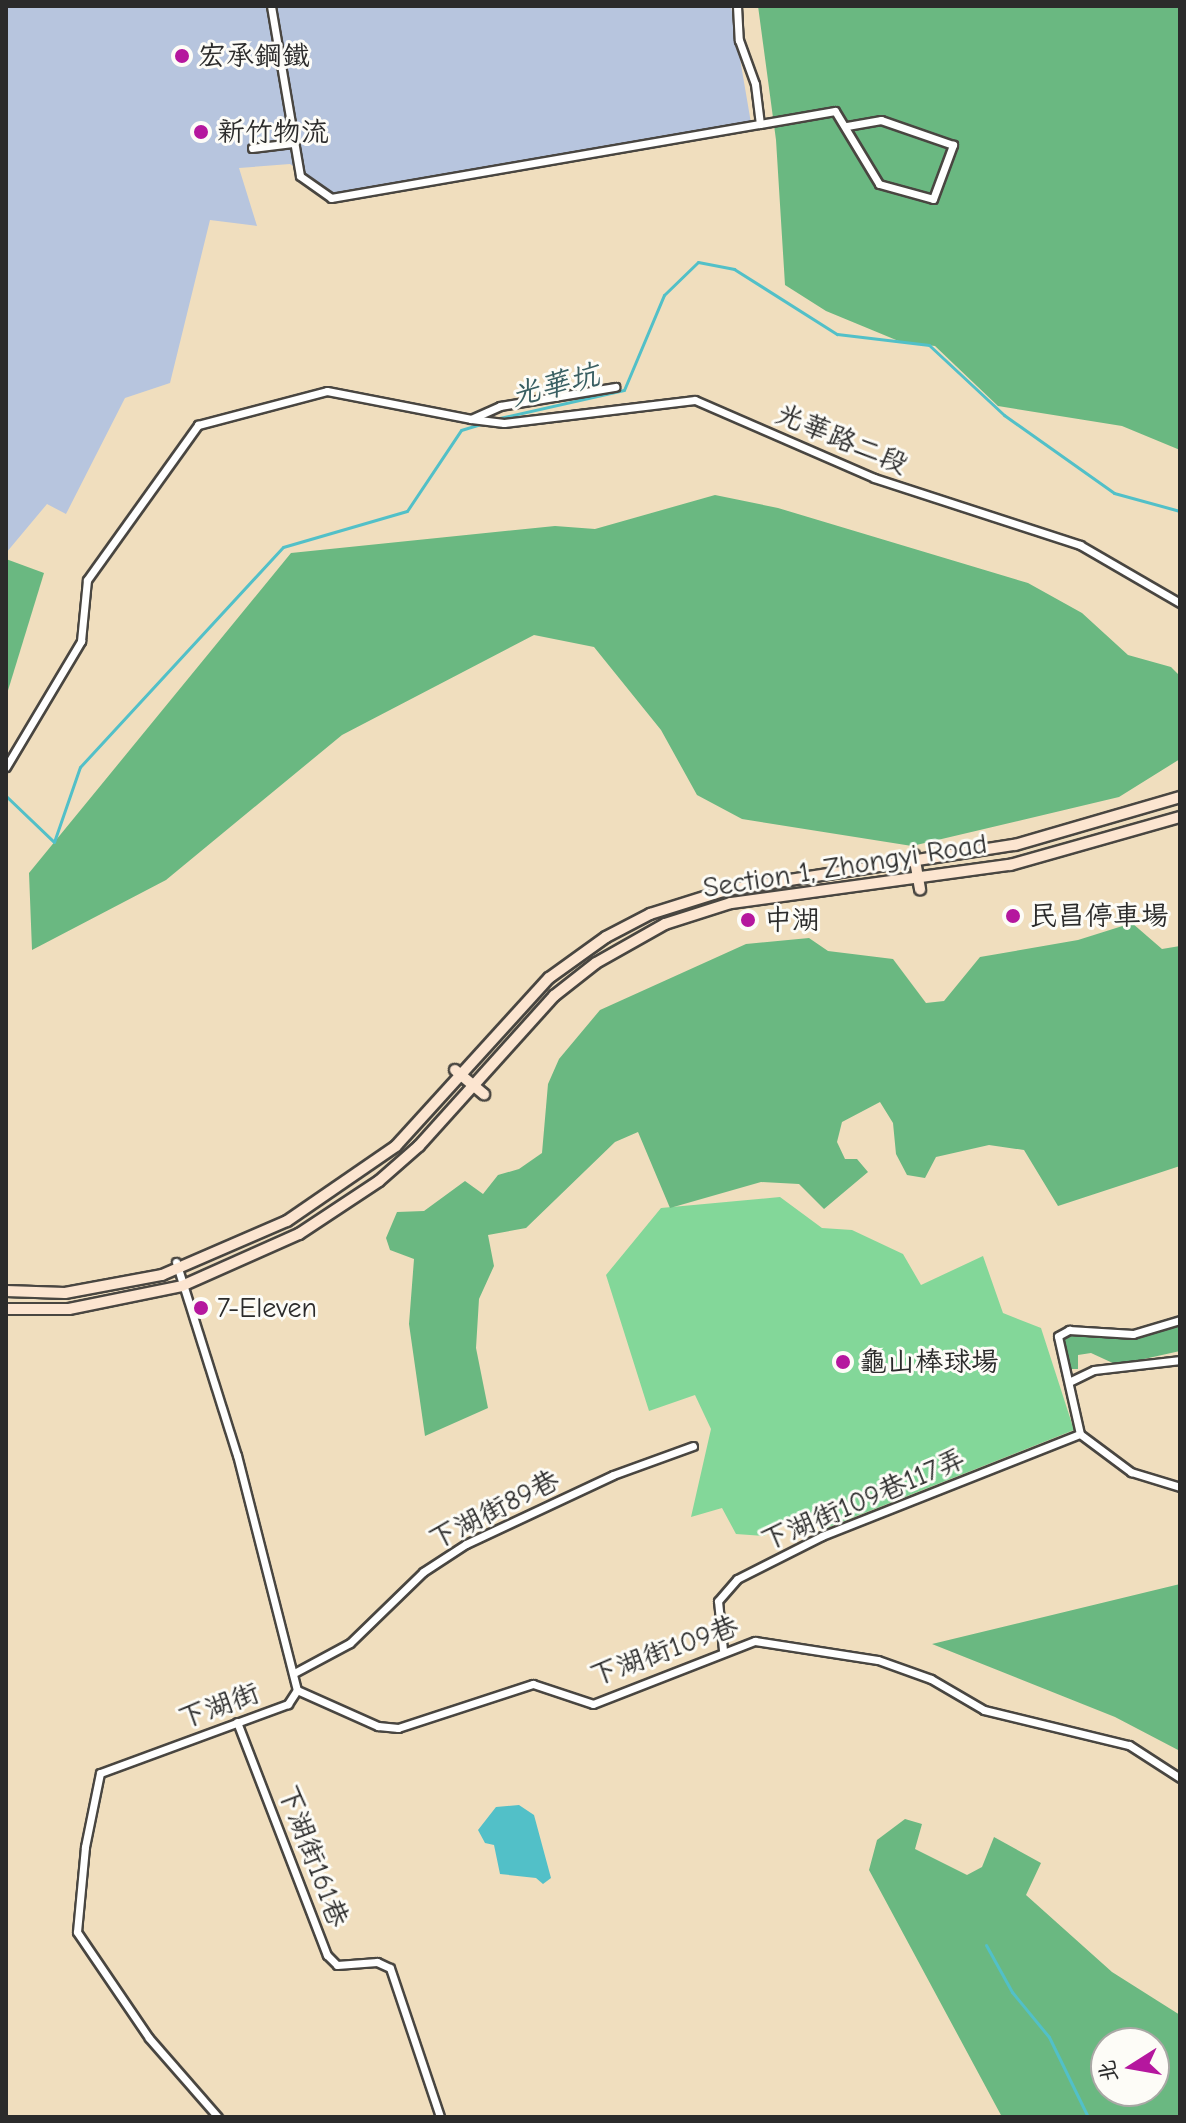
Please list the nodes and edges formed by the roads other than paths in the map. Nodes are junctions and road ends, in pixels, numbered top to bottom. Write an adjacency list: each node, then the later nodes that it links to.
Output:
1 (271, 6): 5 (street)
2 (737, 6): 3 (street)
3 (760, 124): 4 (street); 5 (street)
4 (846, 126): 4 (street)
5 (293, 143): 6 (street)
6 (252, 148)
7 (615, 387): 8 (street)
8 (471, 419): 9 (street, 光華路二段); 10 (street, 光華路二段)
9 (1180, 603)
10 (6, 767)
11 (1180, 797): 13 (main road, Section 1, Zhongyi Road)
12 (1180, 817): 14 (main road, Section 1, Zhongyi Road)
13 (915, 859): 14 (main road); 15 (main road, Section 1, Zhongyi Road)
14 (919, 885): 16 (main road, Section 1, Zhongyi Road)
15 (458, 1073): 16 (main road); 18 (main road, Section 1, Zhongyi Road)
16 (474, 1086): 17 (main road); 19 (main road, Section 1, Zhongyi Road)
17 (484, 1094)
18 (177, 1266): 19 (street, 下湖街); 20 (main road, Section 1, Zhongyi Road)
19 (182, 1286): 21 (main road, Section 1, Zhongyi Road); 29 (street, 下湖街)
20 (6, 1291)
21 (6, 1309)
22 (1180, 1320): 24 (street)
23 (1180, 1360): 24 (street)
24 (1071, 1381): 25 (street)
25 (1080, 1434): 27 (street); 28 (street, 下湖街109巷117弄)
26 (693, 1446): 29 (street, 下湖街89巷)
27 (1180, 1487)
28 (723, 1650): 30 (street, 下湖街109巷); 32 (street, 下湖街109巷)
29 (296, 1672): 30 (street, 下湖街)
30 (297, 1690): 31 (street, 下湖街)
31 (237, 1722): 33 (street, 下湖街); 34 (street, 下湖街161巷)
32 (1180, 1778)
33 (218, 2117)
34 (440, 2117)

